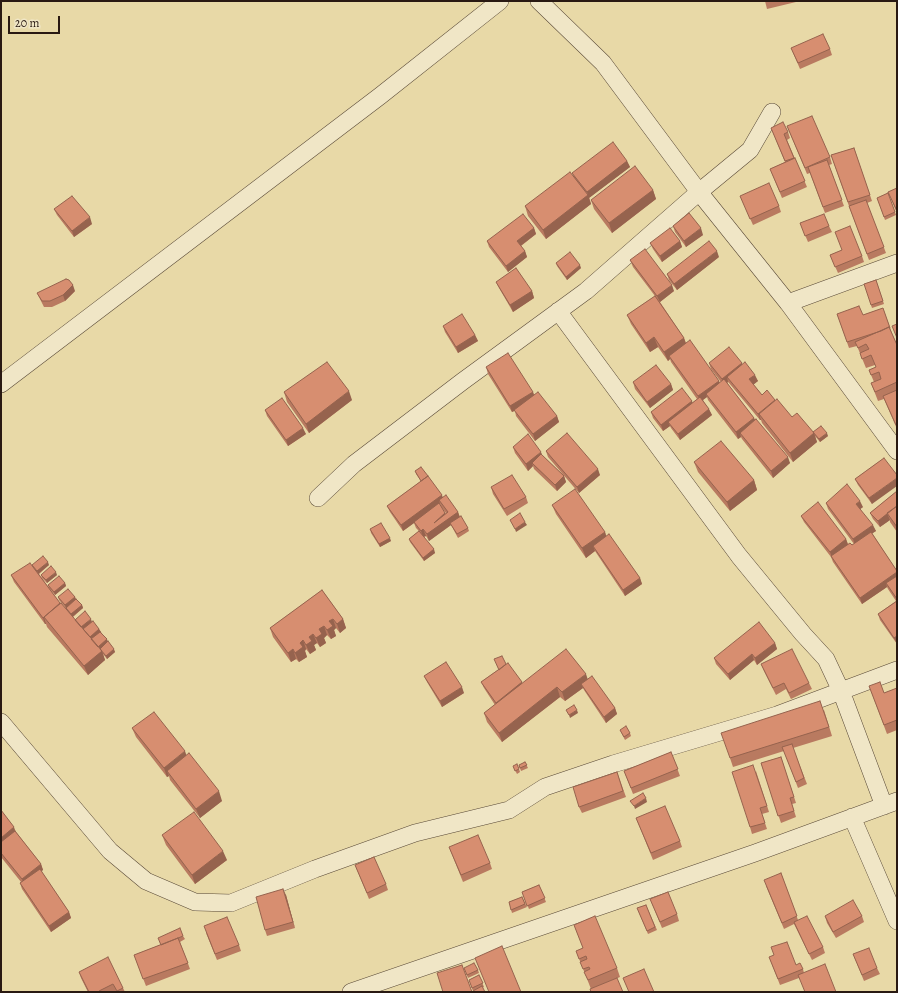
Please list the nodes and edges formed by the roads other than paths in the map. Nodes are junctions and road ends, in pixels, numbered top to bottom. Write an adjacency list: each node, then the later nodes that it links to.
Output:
1 (500, 1): 8 (street)
2 (539, 1): 4 (street)
3 (772, 112): 4 (street)
4 (699, 192): 6 (street); 7 (street)
5 (897, 263): 6 (street)
6 (788, 304): 9 (street)
7 (558, 311): 10 (street); 12 (street)
8 (1, 384)
9 (897, 451)
10 (318, 498)
11 (897, 670): 12 (street)
12 (841, 691): 13 (street); 14 (street)
13 (1, 722)
14 (890, 803): 15 (street)
15 (852, 817): 16 (street); 17 (street)
16 (897, 921)
17 (351, 992)

